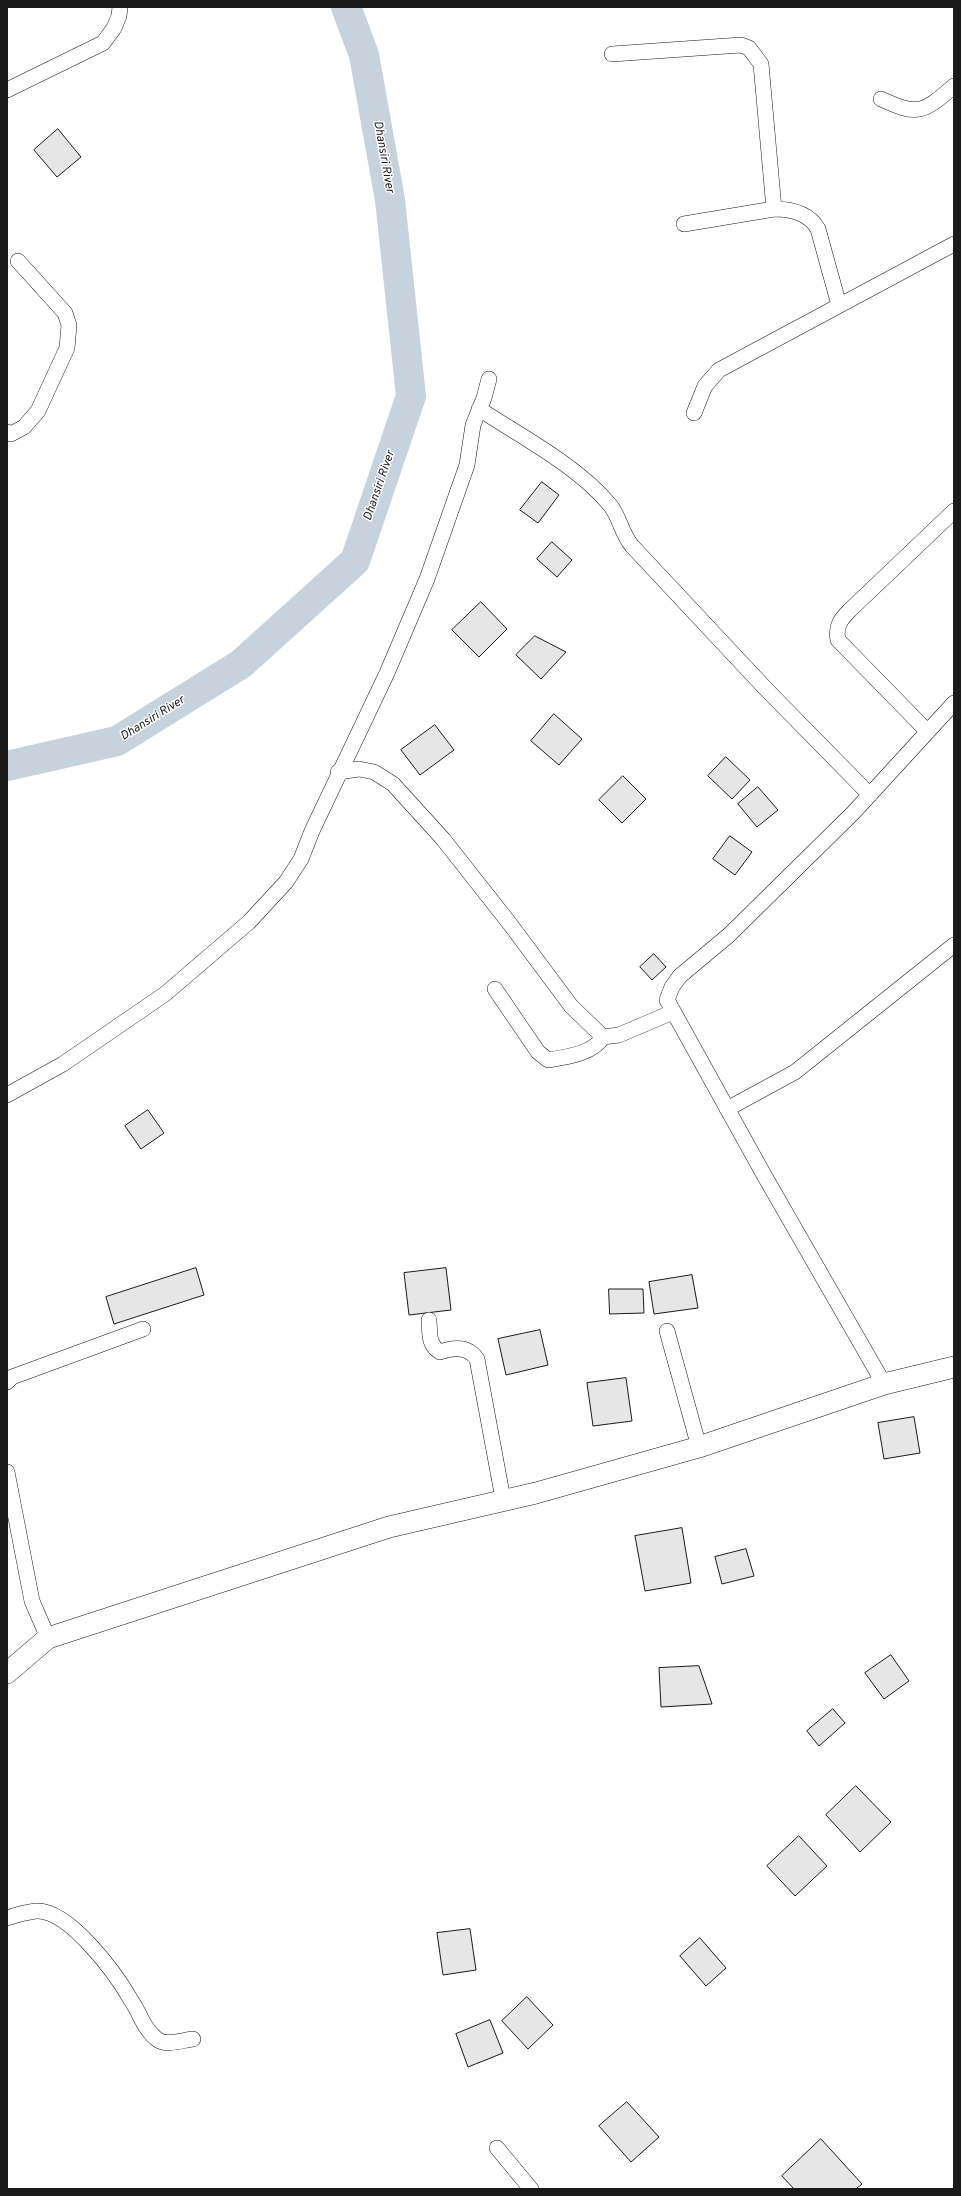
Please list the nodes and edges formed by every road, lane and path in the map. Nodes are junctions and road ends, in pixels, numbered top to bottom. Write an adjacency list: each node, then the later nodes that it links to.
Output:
1 (120, 7): 4 (street)
2 (612, 54): 6 (street)
3 (954, 86): 5 (street)
4 (7, 90)
5 (881, 99)
6 (774, 209): 7 (street); 10 (street)
7 (684, 224)
8 (954, 244): 10 (street)
9 (18, 261): 14 (street)
10 (840, 305): 13 (street)
11 (489, 379): 12 (street)
12 (479, 408): 18 (street); 19 (street)
13 (694, 413)
14 (7, 432)
15 (954, 511): 17 (street)
16 (954, 703): 17 (street)
17 (927, 731): 19 (street)
18 (338, 772): 23 (street); 24 (street)
19 (870, 795): 22 (street)
20 (954, 945): 25 (street)
21 (495, 989): 23 (street)
22 (673, 1012): 23 (street); 25 (street)
23 (603, 1037)
24 (7, 1095)
25 (727, 1109): 31 (street)
26 (429, 1320): 34 (street)
27 (143, 1329): 30 (street)
28 (667, 1331): 32 (street)
29 (954, 1367): 31 (street)
30 (7, 1382)
31 (884, 1384): 32 (street)
32 (699, 1447): 34 (street)
33 (7, 1472): 35 (street)
34 (502, 1499): 35 (street)
35 (48, 1638): 36 (street)
36 (7, 1673)
37 (7, 1918): 38 (street)
38 (193, 2039)
39 (497, 2148): 40 (street)
40 (531, 2189)

